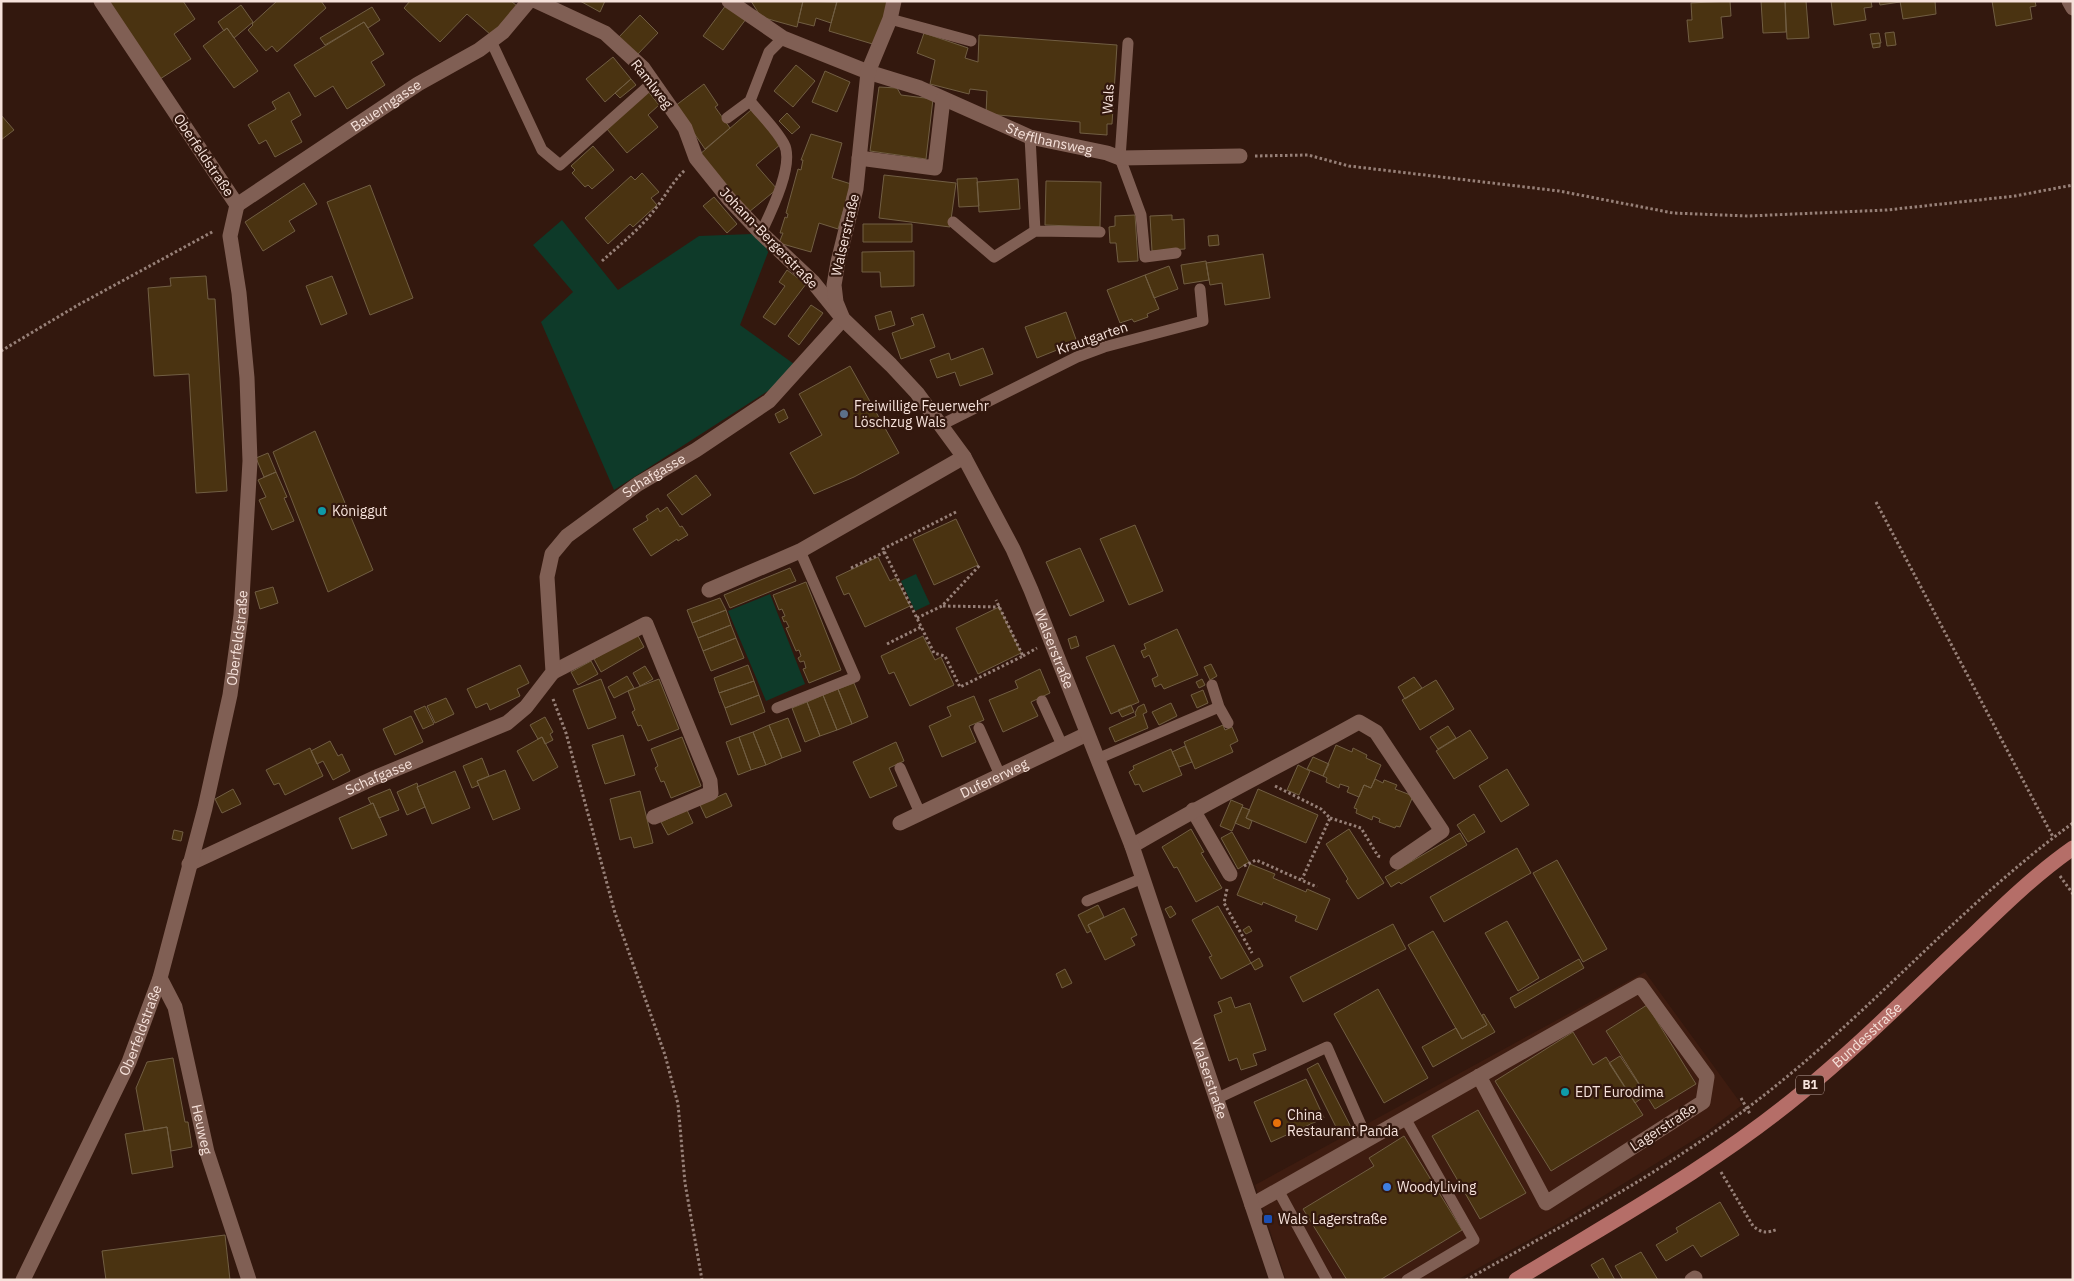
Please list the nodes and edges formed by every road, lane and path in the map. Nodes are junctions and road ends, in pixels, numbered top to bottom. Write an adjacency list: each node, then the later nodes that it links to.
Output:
1 (101, 1): 25 (street, Oberfeldstraße)
2 (529, 1): 10 (street, Bauerngasse)
3 (536, 1): 14 (street, Ramlweg)
4 (728, 1): 9 (street, Stefflhansweg)
5 (894, 1): 8 (street, Walserstraße)
6 (2069, 1): 7 (street)
7 (2073, 8)
8 (890, 19): 11 (lane); 13 (street, Walserstraße)
9 (782, 38): 13 (street, Stefflhansweg); 16 (lane)
10 (492, 41): 14 (lane); 25 (street, Bauerngasse)
11 (971, 41)
12 (1128, 43): 23 (lane, Wals)
13 (868, 72): 15 (street, Stefflhansweg); 22 (street, Walserstraße)
14 (653, 82): 18 (street, Ramlweg)
15 (944, 99): 19 (street, Stefflhansweg); 22 (street)
16 (750, 101): 17 (lane); 30 (lane)
17 (727, 118)
18 (685, 128): 21 (street, Johann-Bergerstraße)
19 (1030, 137): 23 (street, Stefflhansweg); 28 (lane)
20 (1240, 156): 23 (street, Stefflhansweg); 24 (path)
21 (696, 158): 30 (street, Johann-Bergerstraße); 32 (path)
22 (859, 158): 34 (street, Walserstraße)
23 (1120, 158): 31 (lane)
24 (2073, 185)
25 (237, 205): 74 (street, Oberfeldstraße)
26 (954, 222): 28 (lane)
27 (219, 228): 35 (path)
28 (1035, 231): 29 (lane)
29 (1100, 232)
30 (761, 233): 34 (street, Johann-Bergerstraße)
31 (1176, 253)
32 (602, 261)
33 (1200, 289): 36 (lane, Krautgarten)
34 (843, 319): 36 (street, Walserstraße); 51 (street, Schafgasse)
35 (1, 351)
36 (941, 424): 37 (street, Walserstraße)
37 (964, 457): 40 (street); 58 (street, Walserstraße)
38 (1876, 502): 70 (path)
39 (956, 512): 41 (path)
40 (800, 551): 44 (street); 55 (lane)
41 (885, 552): 43 (path); 48 (path)
42 (980, 566): 46 (path)
43 (851, 568)
44 (709, 590)
45 (996, 600): 47 (path)
46 (942, 606): 47 (path); 48 (path)
47 (1000, 607): 49 (path)
48 (917, 618): 49 (path)
49 (921, 627): 50 (path)
50 (887, 644)
51 (549, 676): 66 (street, Schafgasse); 74 (street, Schafgasse); 94 (path)
52 (1212, 685): 54 (lane)
53 (1042, 701): 59 (lane)
54 (1219, 707): 56 (lane); 60 (lane)
55 (777, 708)
56 (1228, 723)
57 (979, 728): 62 (lane)
58 (1087, 734): 59 (street, Dufererweg); 60 (street, Walserstraße)
59 (1062, 746): 62 (street, Dufererweg)
60 (1097, 759): 71 (street, Walserstraße)
61 (900, 768): 65 (lane)
62 (1000, 775): 65 (street, Dufererweg)
63 (1259, 777): 64 (street); 67 (path); 73 (street)
64 (1193, 810): 71 (street); 75 (street)
65 (920, 813): 68 (street, Dufererweg)
66 (654, 817)
67 (1330, 818): 73 (path); 77 (path)
68 (900, 823)
69 (2073, 823): 98 (path)
70 (2047, 824)
71 (1132, 846): 76 (street, Walserstraße)
72 (2073, 848): 88 (main road, Bundesstraße / B1)
73 (1397, 862)
74 (189, 864): 83 (street, Oberfeldstraße)
75 (1230, 874): 77 (path); 82 (path)
76 (1143, 878): 81 (lane); 85 (street, Walserstraße)
77 (1302, 879): 78 (path)
78 (1317, 887)
79 (2070, 890): 80 (path)
80 (2073, 894)
81 (1087, 901)
82 (1252, 953)
83 (160, 978): 92 (street, Oberfeldstraße); 93 (street, Heuweg)
84 (1478, 1076): 84 (street, Lagerstraße); 86 (street, Lagerstraße)
85 (1218, 1098): 87 (lane); 90 (street, Walserstraße)
86 (1405, 1118): 87 (street, Lagerstraße); 97 (lane)
87 (1367, 1139): 89 (street, Lagerstraße)
88 (1713, 1158): 91 (path); 99 (main road, Bundesstraße / B1)
89 (1278, 1190): 90 (street, Lagerstraße); 96 (lane)
90 (1252, 1204): 95 (street, Walserstraße)
91 (1778, 1229)
92 (23, 1280)
93 (249, 1280)
94 (702, 1280)
95 (1277, 1280)
96 (1326, 1280)
97 (1407, 1280)
98 (1466, 1280)
99 (1516, 1280)

